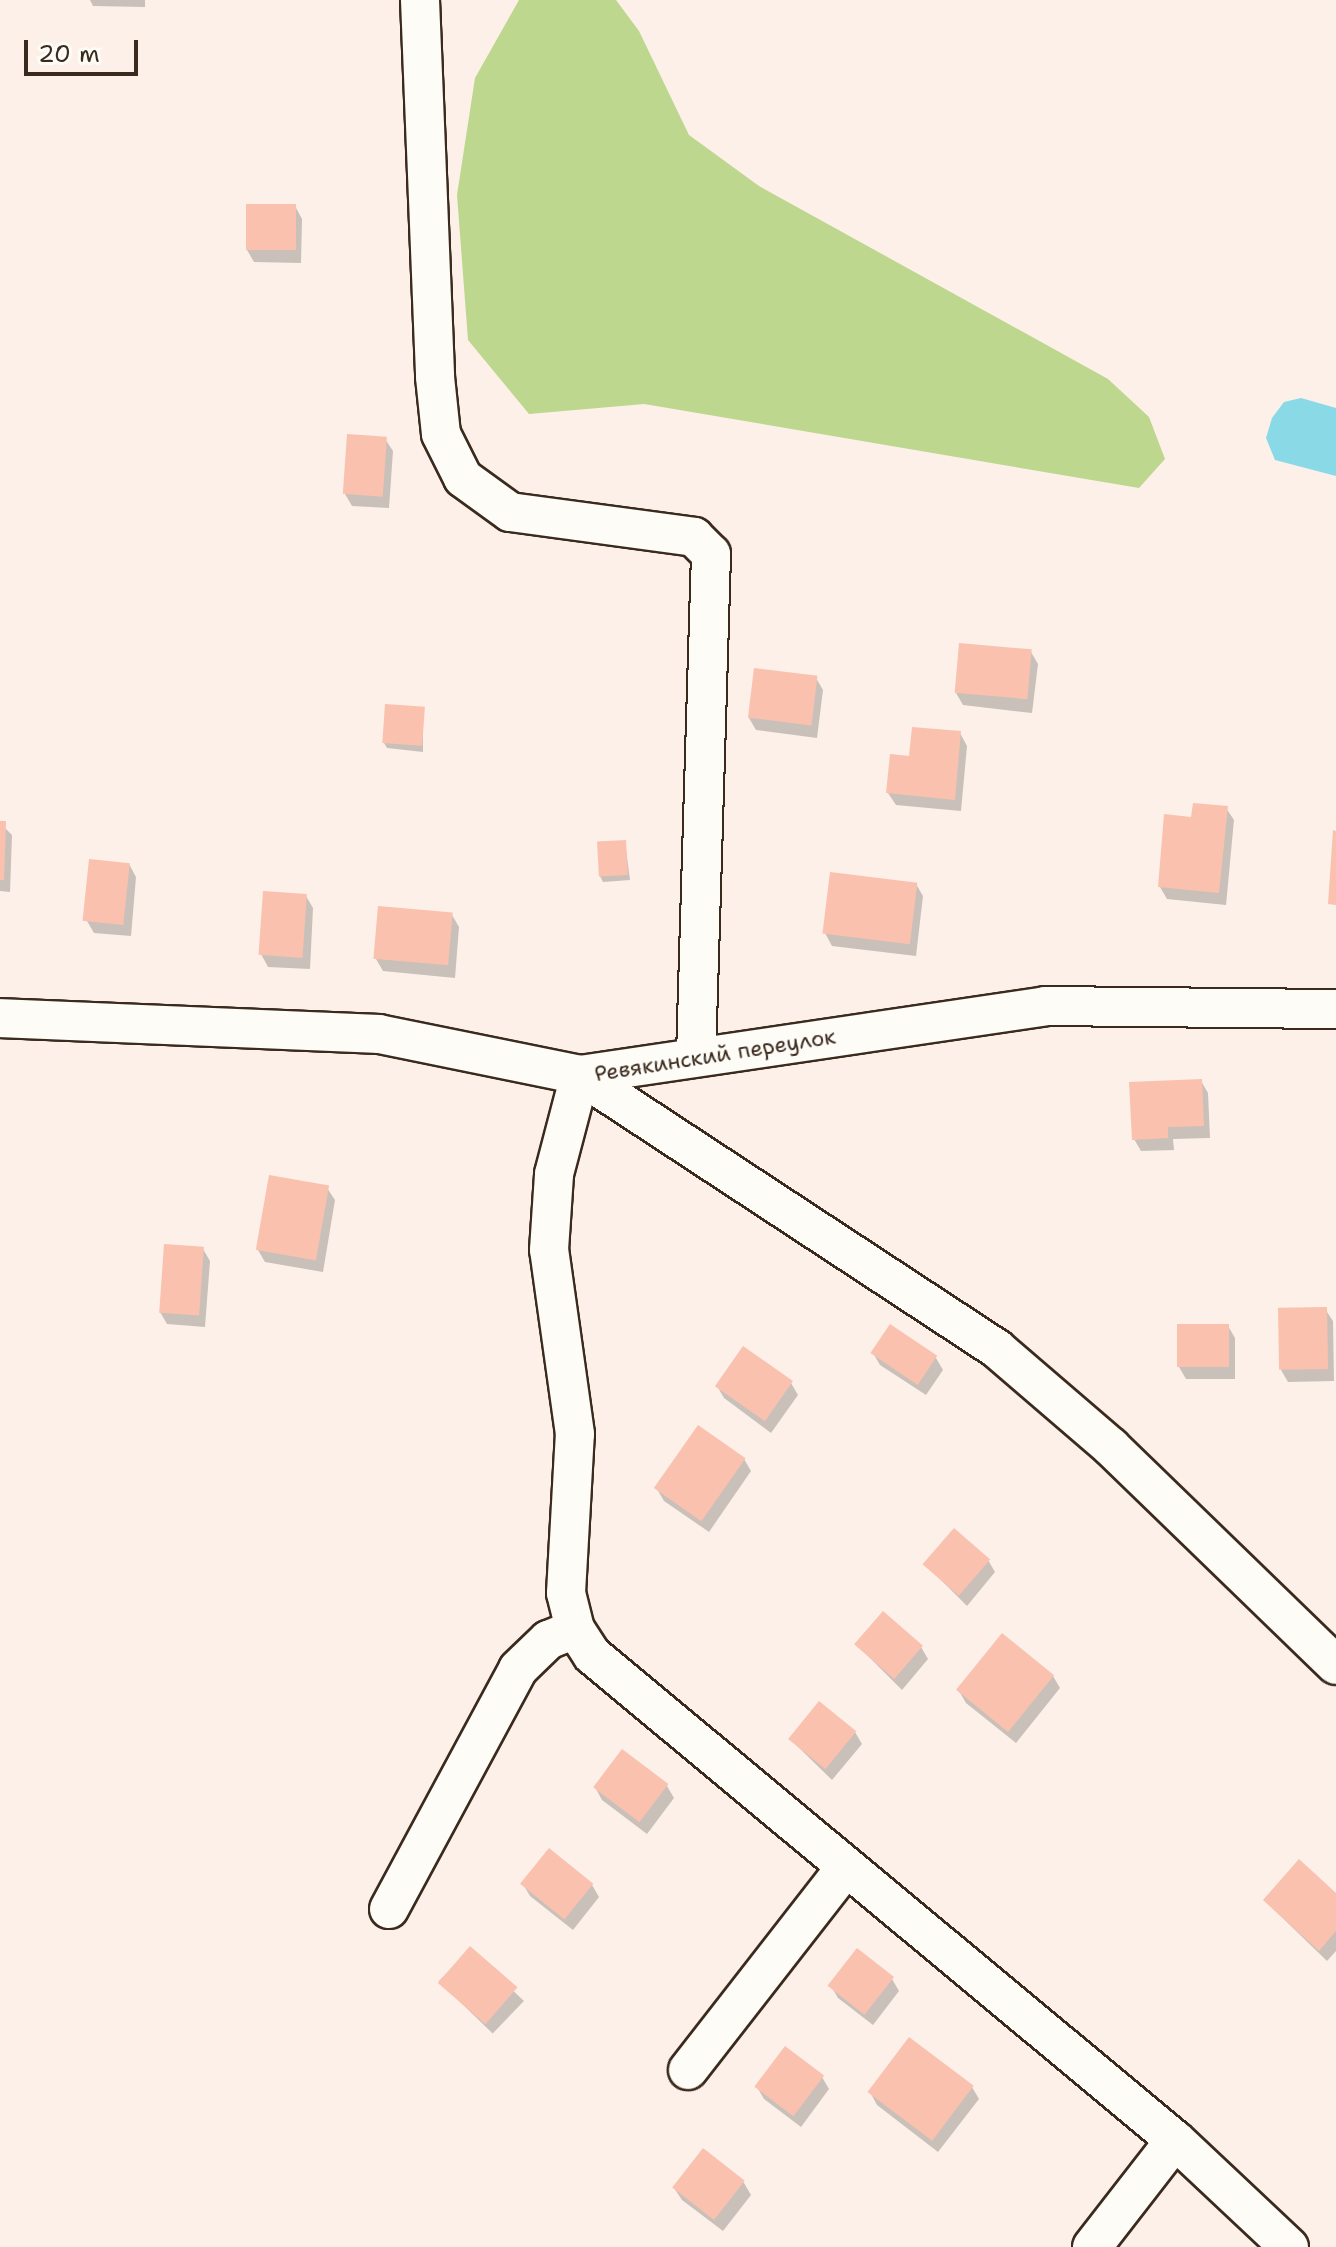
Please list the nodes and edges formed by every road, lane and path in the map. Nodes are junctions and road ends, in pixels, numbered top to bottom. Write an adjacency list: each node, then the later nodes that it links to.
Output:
1 (420, 0): 4 (street)
2 (1336, 1009): 4 (street, Ревякинский переулок)
3 (0, 1018): 5 (street, Ревякинский переулок)
4 (696, 1056): 5 (street, Ревякинский переулок)
5 (580, 1075): 6 (street); 7 (street)
6 (575, 1629): 8 (street); 9 (street)
7 (1336, 1665)
8 (846, 1867): 10 (street); 11 (street)
9 (389, 1909)
10 (688, 2070)
11 (1175, 2140): 12 (street); 13 (street)
12 (1092, 2247)
13 (1289, 2247)

